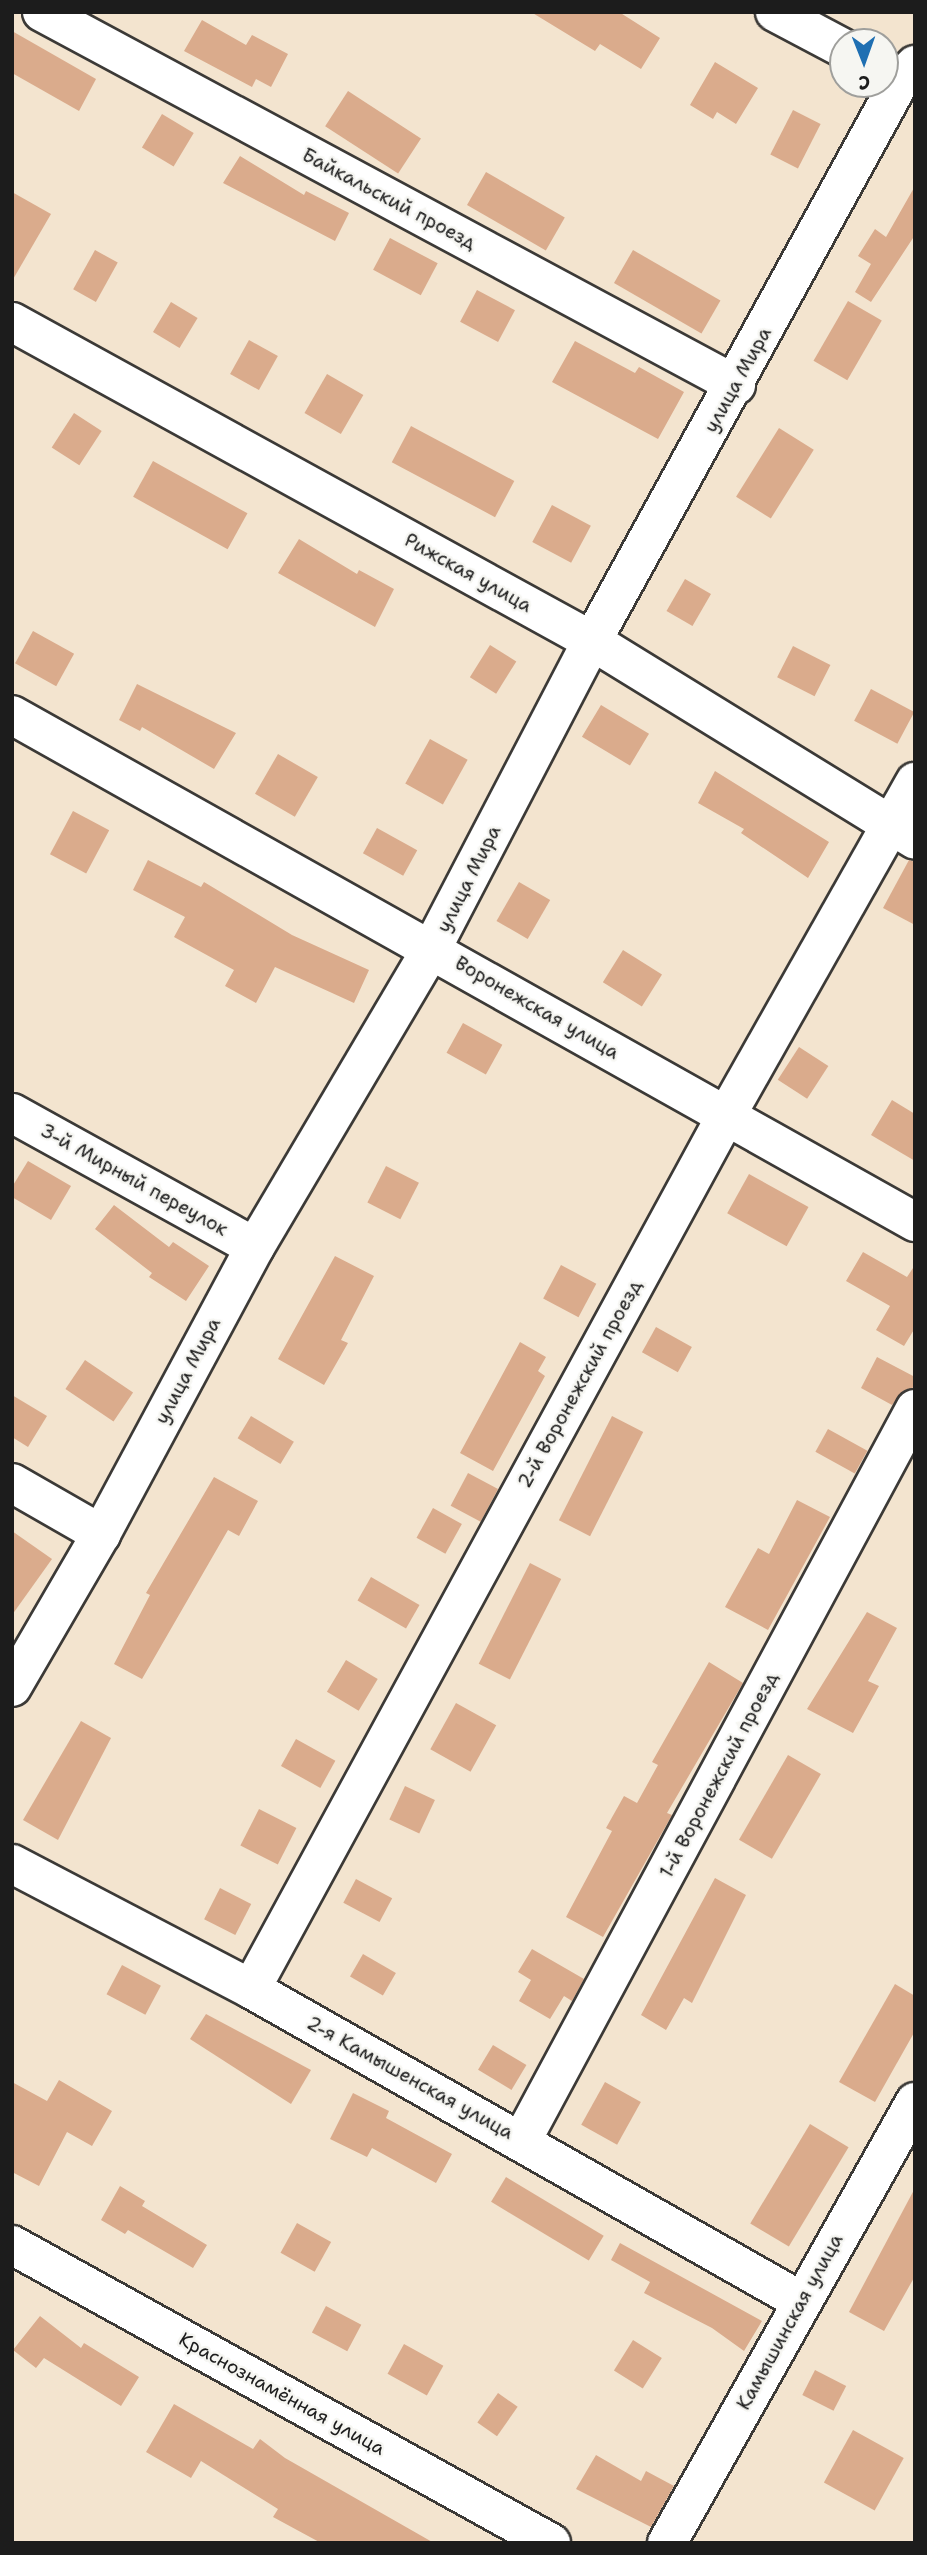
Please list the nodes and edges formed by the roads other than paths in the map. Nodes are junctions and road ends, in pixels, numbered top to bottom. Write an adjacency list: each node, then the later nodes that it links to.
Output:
1 (42, 12): 6 (street, Байкальский проезд)
2 (775, 12): 3 (street)
3 (829, 41)
4 (904, 75): 6 (street, улица Мира)
5 (12, 322): 7 (street, Рижская улица)
6 (736, 385): 7 (street, улица Мира)
7 (592, 641): 10 (street, Рижская улица); 11 (street, улица Мира)
8 (12, 715): 11 (street, Воронежская улица)
9 (915, 782): 10 (street, 2-й Воронежский проезд)
10 (902, 833): 13 (street, 2-й Воронежский проезд)
11 (432, 948): 13 (street, Воронежская улица); 15 (street, улица Мира)
12 (12, 1113): 15 (street, 3-й Мирный переулок)
13 (726, 1116): 14 (street, Воронежская улица); 21 (street, 2-й Воронежский проезд)
14 (915, 1222)
15 (255, 1247): 18 (street, улица Мира)
16 (915, 1409): 23 (street, 1-й Воронежский проезд)
17 (12, 1483): 18 (street)
18 (101, 1534): 19 (street, улица Мира)
19 (12, 1687)
20 (12, 1864): 21 (street, 2-я Камышенская улица)
21 (251, 1989): 23 (street, 2-я Камышенская улица)
22 (915, 2102): 25 (street, Камышинская улица)
23 (522, 2140): 25 (street, 2-я Камышенская улица)
24 (12, 2245): 26 (street, Краснознамённая улица)
25 (801, 2301): 27 (street, Камышинская улица)
26 (551, 2543)
27 (667, 2543)

